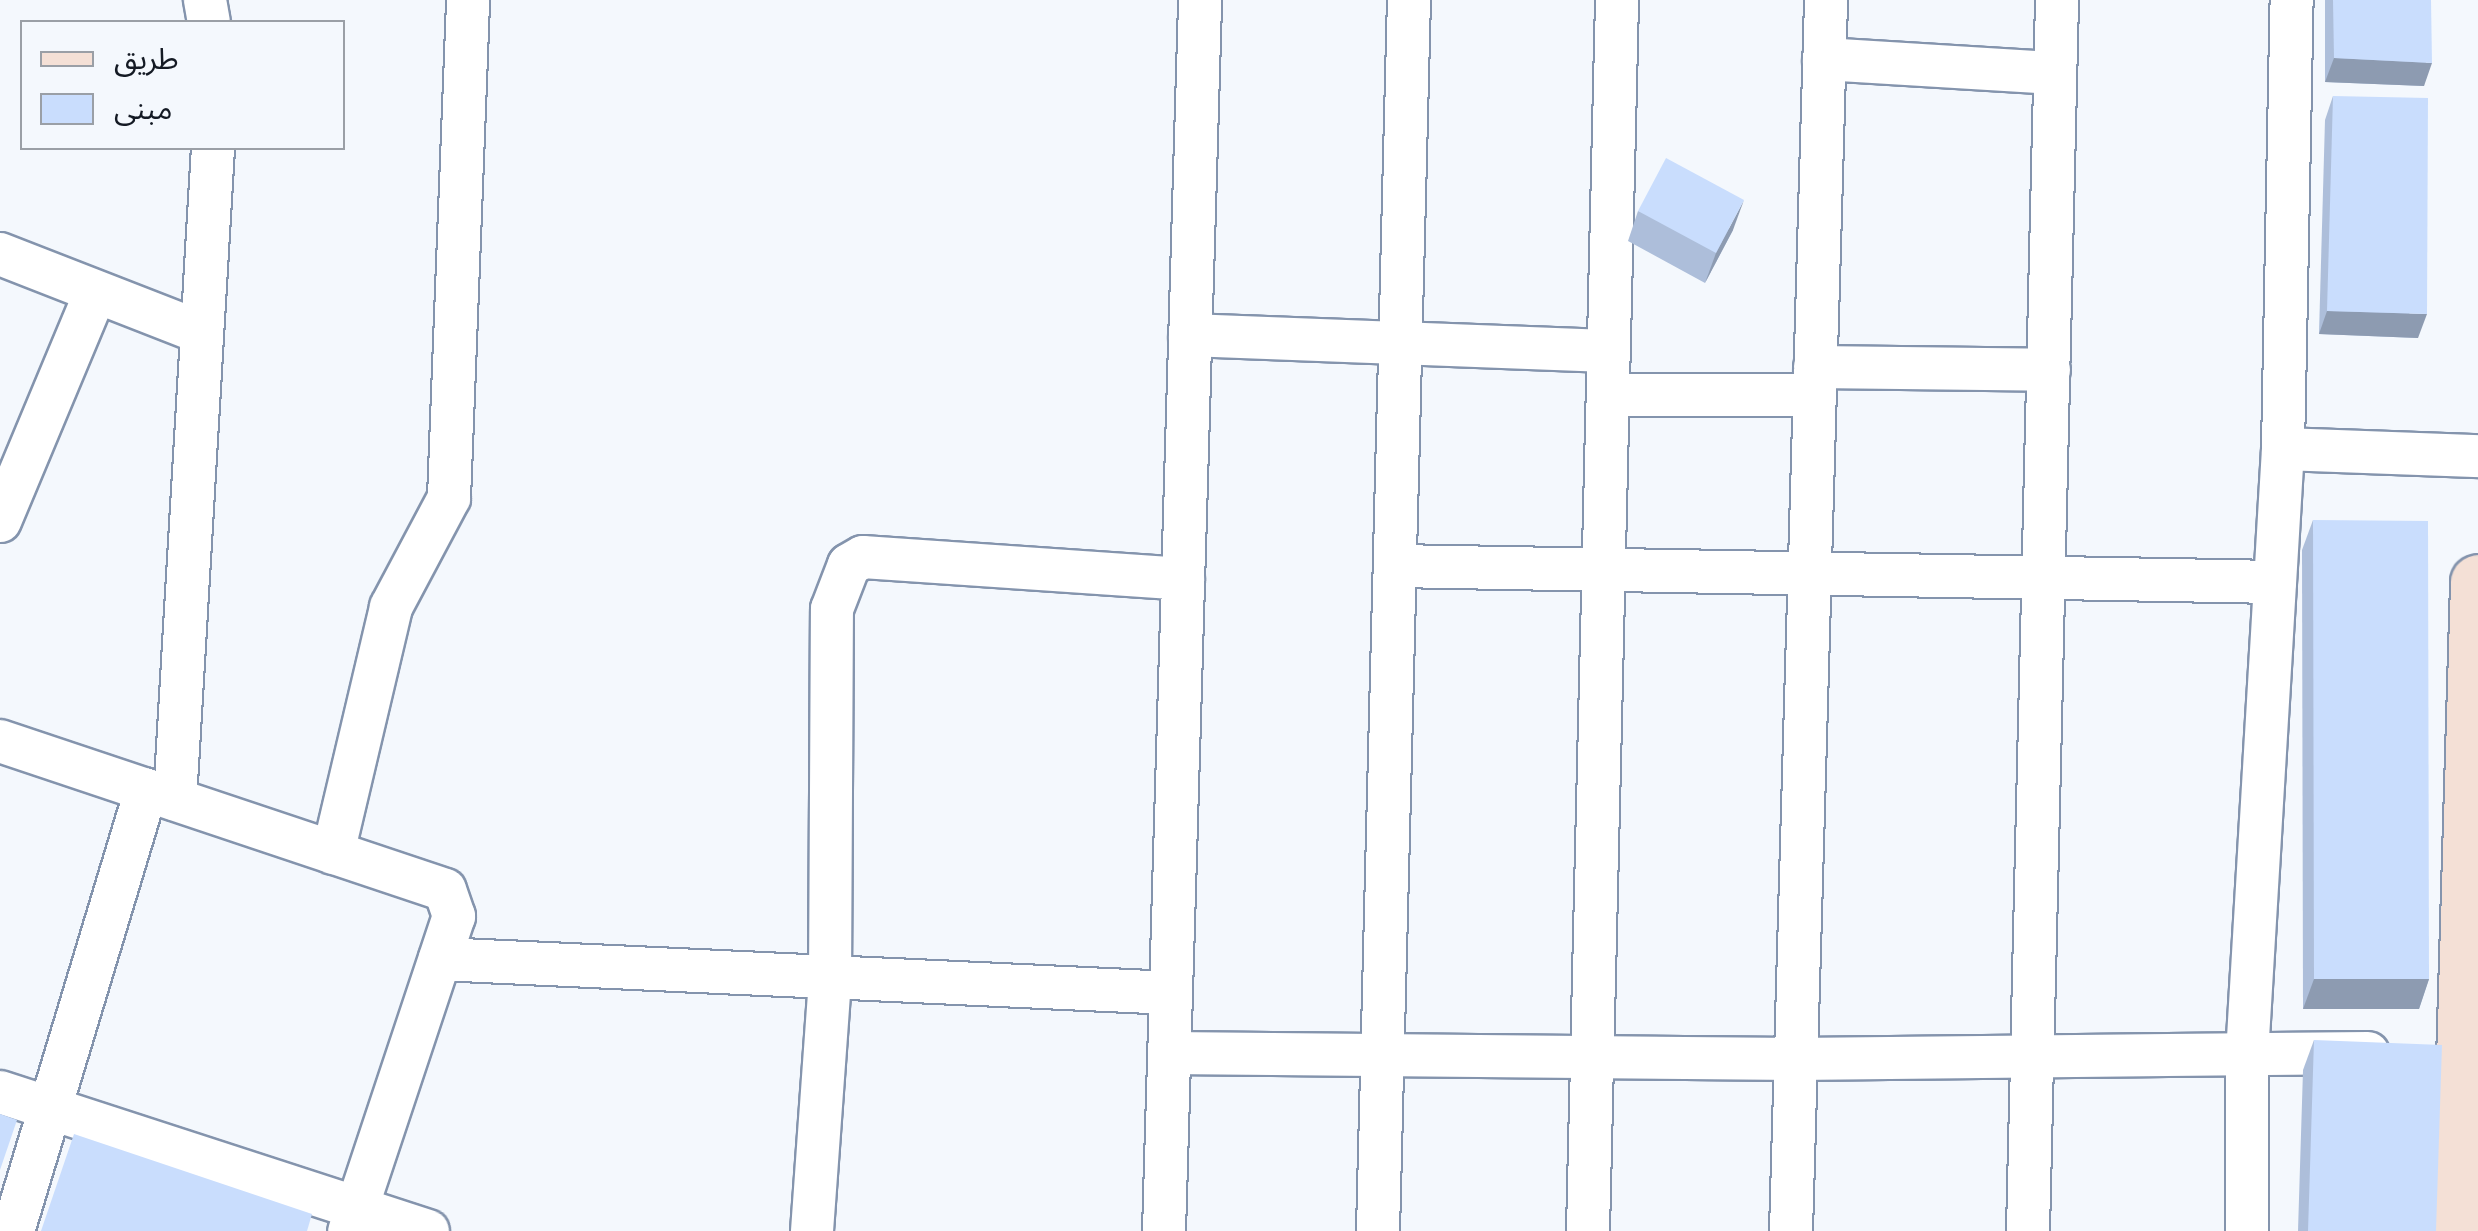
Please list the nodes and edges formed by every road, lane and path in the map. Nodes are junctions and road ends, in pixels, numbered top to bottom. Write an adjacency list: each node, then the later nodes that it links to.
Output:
1 (468, 0): 32 (street)
2 (1200, 0): 14 (street)
3 (1409, 0): 15 (street)
4 (1617, 0): 16 (street)
5 (1826, 0): 8 (street)
6 (2057, 0): 9 (street)
7 (2292, 0): 20 (street)
8 (1824, 59): 9 (street); 18 (street)
9 (2056, 73): 17 (street)
10 (214, 150): 13 (street)
11 (0, 254): 12 (street)
12 (96, 292): 13 (street); 22 (street)
13 (200, 332): 31 (street)
14 (1190, 336): 15 (street); 27 (street)
15 (1401, 343): 16 (street); 23 (street)
16 (1606, 351): 19 (street)
17 (2049, 370): 18 (street); 26 (street)
18 (1815, 381): 19 (street); 25 (street)
19 (1608, 395): 24 (street)
20 (2283, 449): 21 (street); 28 (street)
21 (2478, 456)
22 (0, 521)
23 (1394, 566): 24 (street); 38 (street)
24 (1604, 569): 25 (street); 40 (street)
25 (1809, 572): 26 (street); 42 (street)
26 (2044, 575): 28 (street); 41 (street)
27 (1183, 579): 34 (street); 35 (street)
28 (2275, 582): 39 (street)
29 (2478, 582): 36 (street)
30 (0, 740): 31 (street)
31 (160, 795): 32 (street); 44 (street)
32 (333, 853): 33 (street)
33 (440, 960): 34 (street); 45 (street)
34 (830, 982): 35 (street); 48 (street)
35 (1171, 993): 37 (street)
36 (2443, 1052): 39 (street); 55 (street)
37 (1169, 1053): 38 (street); 49 (street)
38 (1382, 1053): 40 (street); 50 (street)
39 (2248, 1055): 41 (street); 54 (street)
40 (1592, 1056): 42 (street); 51 (street)
41 (2033, 1059): 42 (street); 53 (street)
42 (1796, 1060): 52 (street)
43 (0, 1092): 44 (street)
44 (53, 1110): 45 (street); 46 (street)
45 (352, 1219): 47 (street)
46 (13, 1231)
47 (428, 1231)
48 (812, 1231)
49 (1164, 1231)
50 (1378, 1231)
51 (1588, 1231)
52 (1791, 1231)
53 (2028, 1231)
54 (2247, 1231)
55 (2459, 1231)

